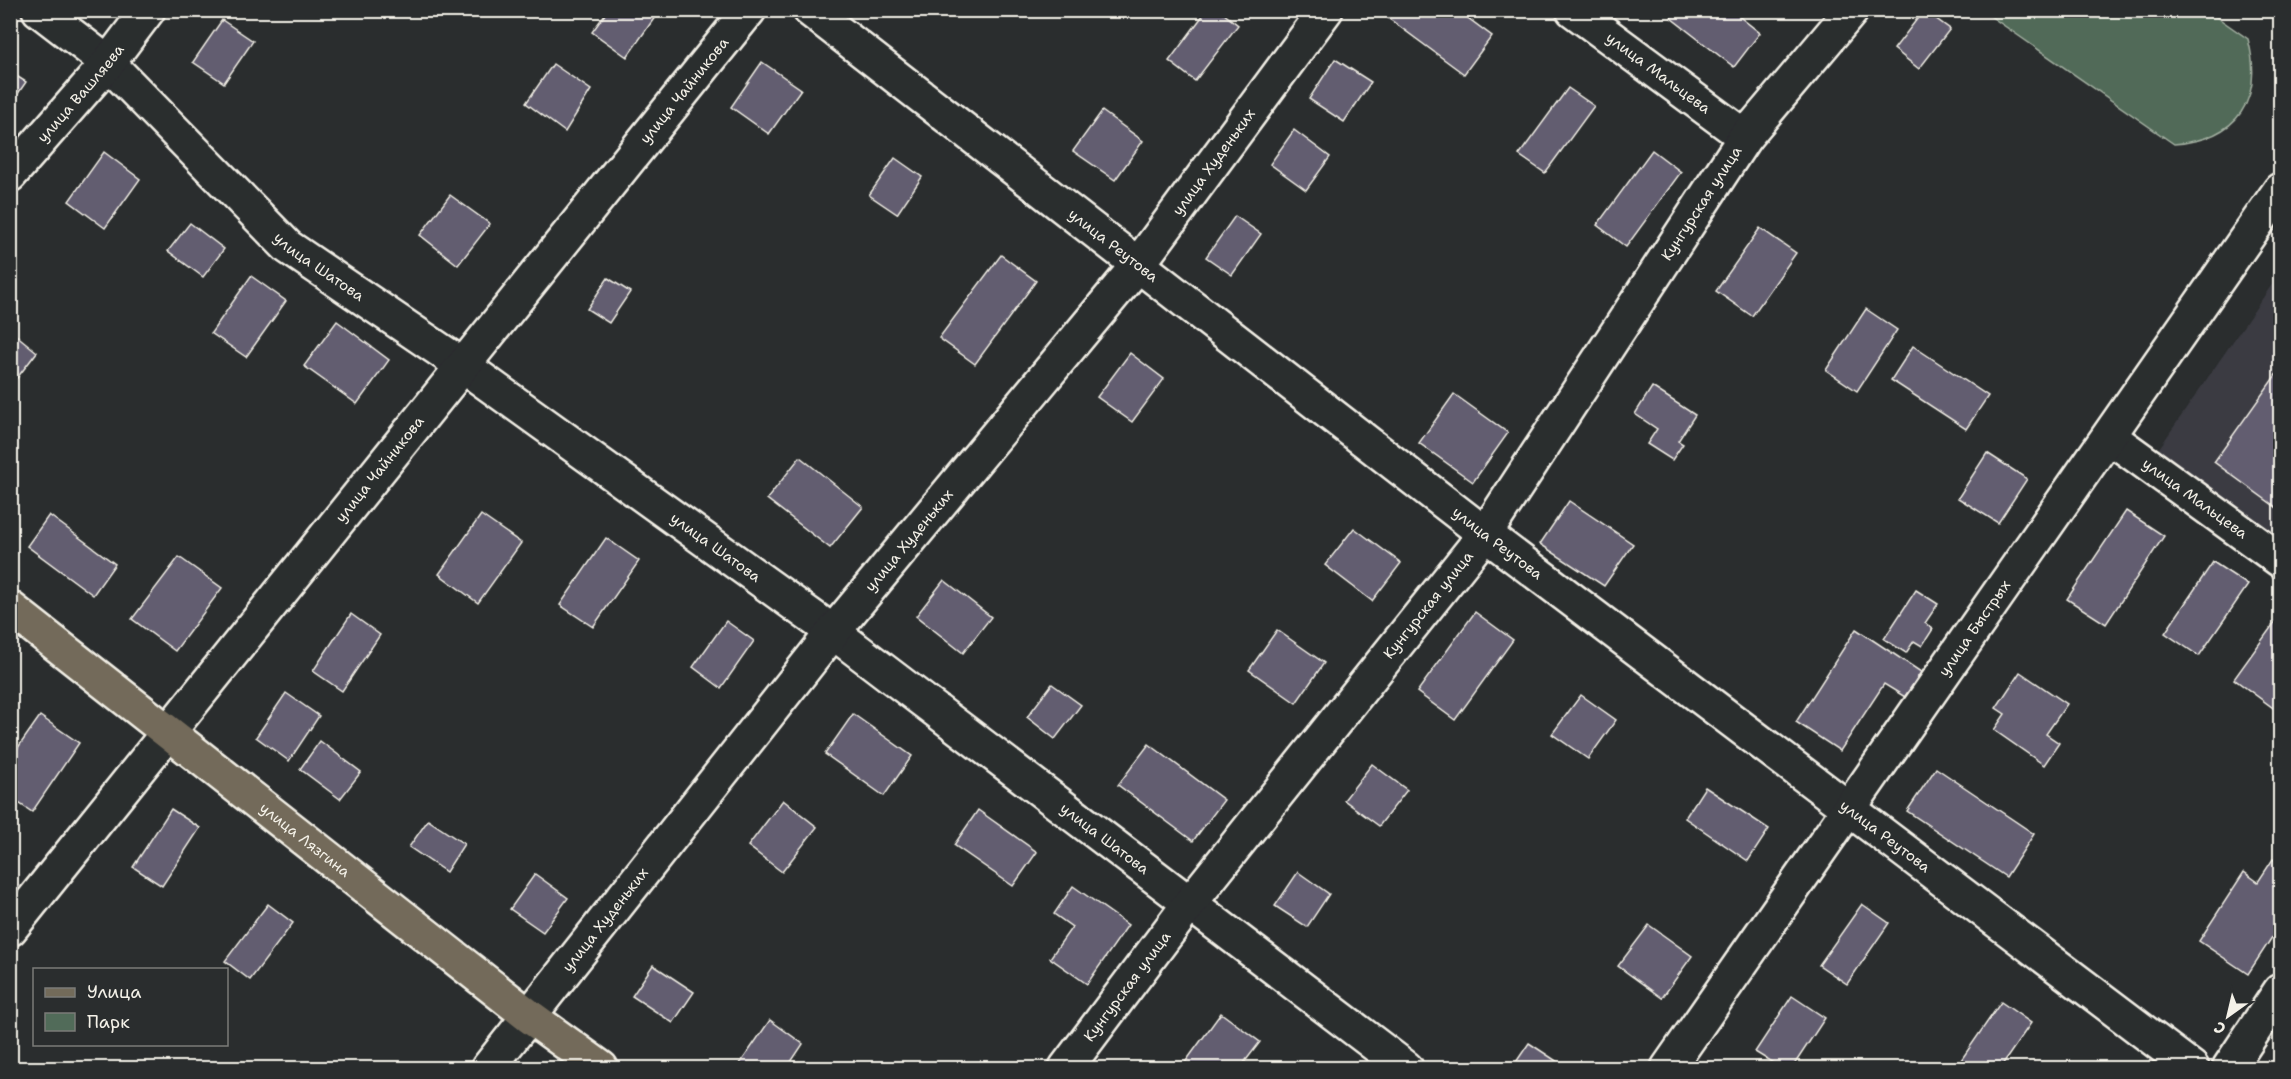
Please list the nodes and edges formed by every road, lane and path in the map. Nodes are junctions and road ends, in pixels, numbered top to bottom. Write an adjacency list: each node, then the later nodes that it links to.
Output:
1 (39, 10): 8 (street, улица Шатова)
2 (148, 10): 8 (street, улица Вашляева)
3 (749, 10): 13 (street, улица Чайникова)
4 (810, 10): 12 (street, улица Реутова)
5 (1326, 10): 12 (street, улица Худеньких)
6 (1573, 10): 9 (street, улица Мальцева)
7 (1852, 10): 9 (street, Кунгурская улица)
8 (108, 63): 10 (street, улица Вашляева); 13 (street, улица Шатова)
9 (1745, 137): 15 (street, Кунгурская улица)
10 (10, 176)
11 (2280, 190): 14 (street, улица Быстрых)
12 (1137, 266): 15 (street, улица Реутова); 18 (street, улица Худеньких)
13 (462, 365): 18 (street, улица Шатова); 19 (street, улица Чайникова)
14 (2110, 437): 16 (street, улица Мальцева); 20 (street, улица Быстрых)
15 (1485, 534): 20 (street, улица Реутова); 21 (street, Кунгурская улица)
16 (2280, 560)
17 (10, 608): 19 (main road, улица Лязгина)
18 (833, 632): 21 (street, улица Шатова); 24 (street, улица Худеньких)
19 (168, 732): 22 (street, улица Чайникова); 24 (main road, улица Лязгина)
20 (1849, 808): 29 (street, улица Быстрых); 30 (street, улица Реутова)
21 (1190, 903): 27 (street, Кунгурская улица); 28 (street, улица Шатова)
22 (10, 929)
23 (2280, 991): 31 (street)
24 (529, 1016): 25 (street, улица Худеньких); 26 (main road, улица Лязгина)
25 (488, 1068)
26 (601, 1068)
27 (1066, 1068)
28 (1406, 1068)
29 (1668, 1068)
30 (2192, 1068)
31 (2229, 1068)

